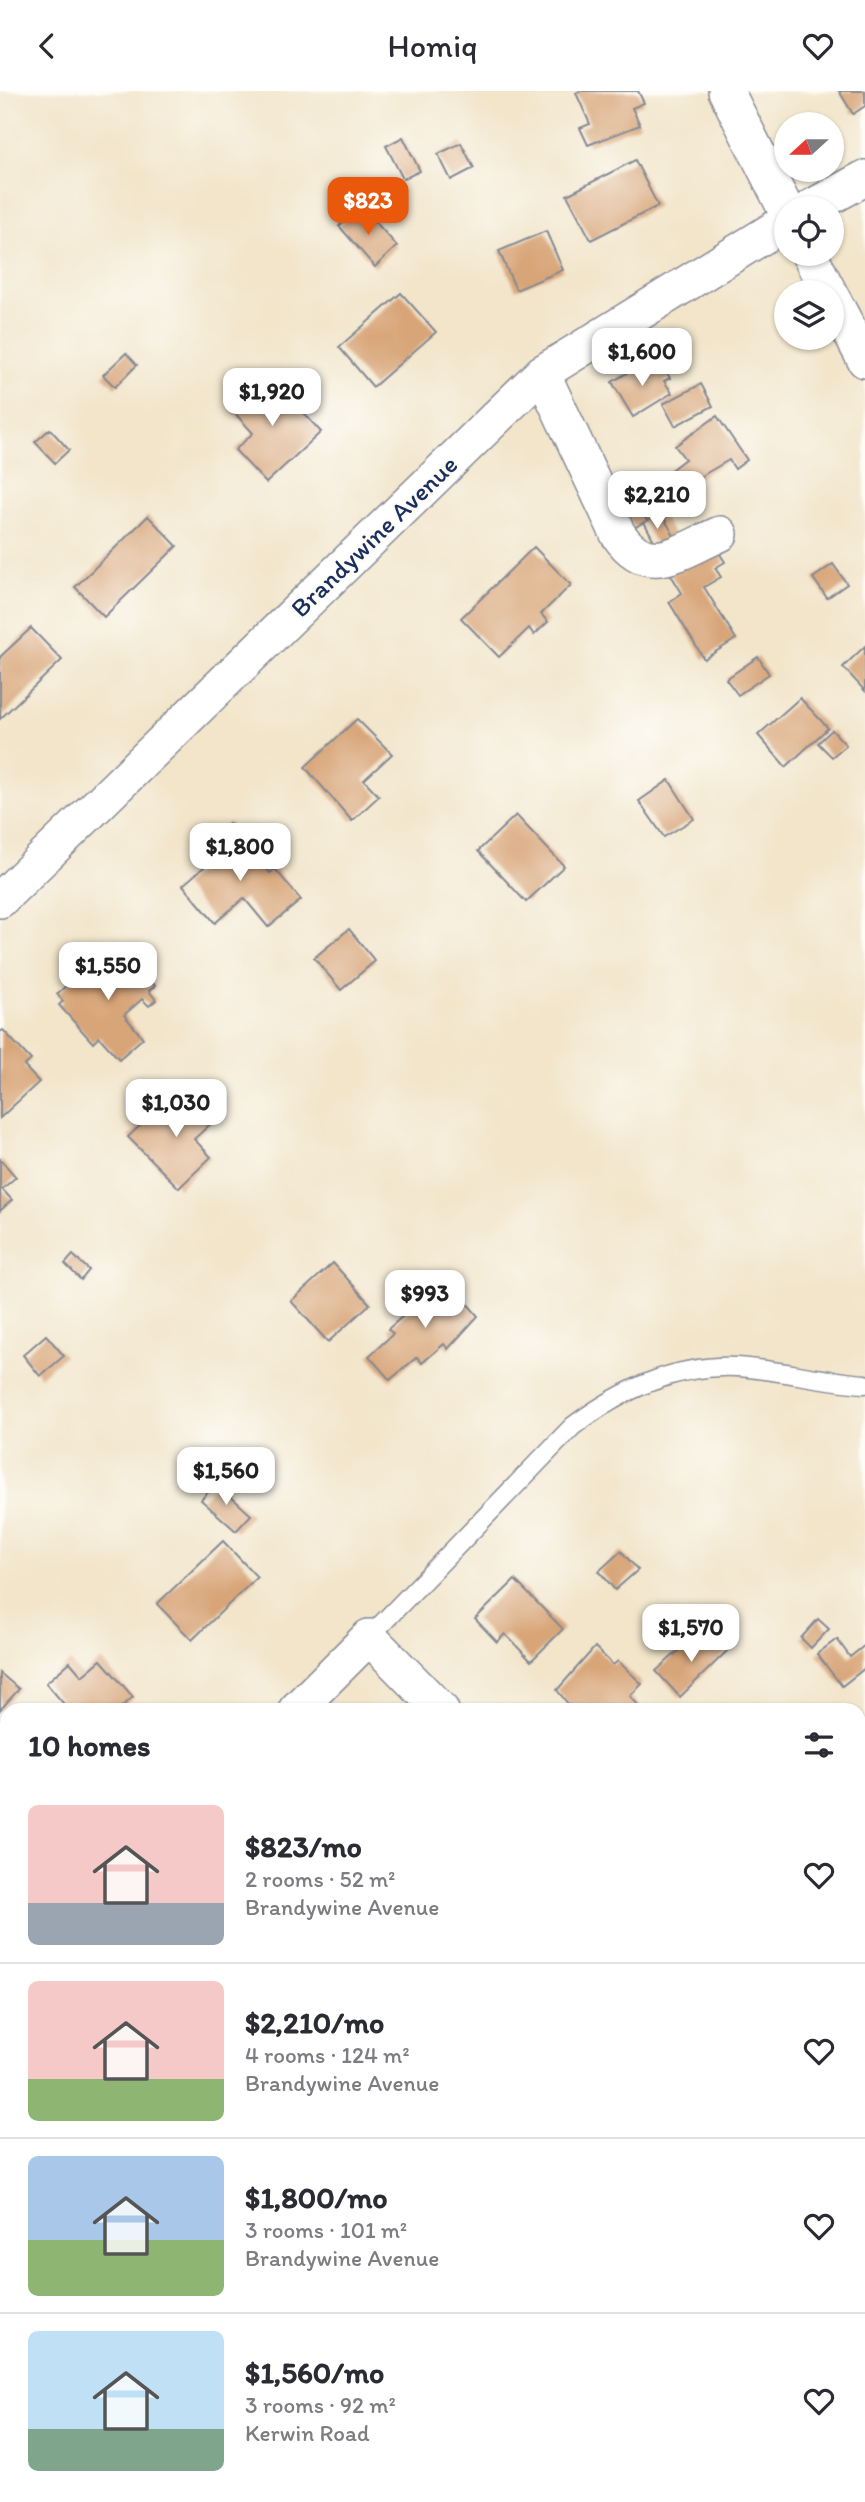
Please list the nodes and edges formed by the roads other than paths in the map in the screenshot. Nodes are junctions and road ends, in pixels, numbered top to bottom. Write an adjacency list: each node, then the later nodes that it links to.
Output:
1 (726, 91): 3 (street)
2 (865, 178): 4 (street)
3 (779, 196)
4 (832, 196)
5 (774, 229): 8 (street, Brandywine Avenue)
6 (844, 320): 7 (street)
7 (865, 360)
8 (542, 373): 9 (street); 10 (street, Brandywine Avenue)
9 (720, 534)
10 (0, 900)
11 (865, 1384): 12 (lane)
12 (369, 1637): 13 (street); 14 (street)
13 (303, 1703)
14 (434, 1703)

